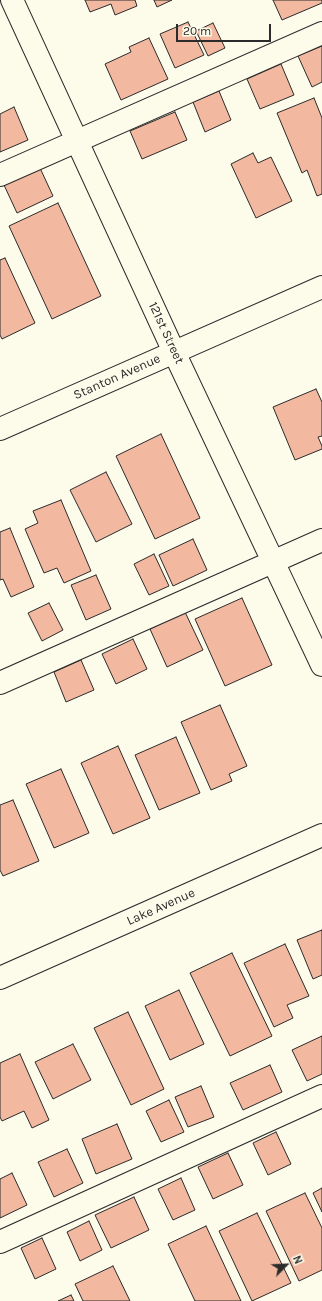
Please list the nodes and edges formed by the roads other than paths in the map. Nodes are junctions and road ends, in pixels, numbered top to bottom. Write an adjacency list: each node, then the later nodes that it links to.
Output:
1 (12, 0): 3 (street, 121st Street)
2 (322, 33): 3 (street)
3 (77, 141): 4 (street); 6 (street, 121st Street)
4 (0, 175)
5 (322, 287): 6 (street, Stanton Avenue)
6 (174, 352): 7 (street, Stanton Avenue); 9 (street, 121st Street)
7 (0, 429)
8 (322, 540): 9 (street)
9 (273, 562): 10 (street, 121st Street); 11 (street)
10 (322, 665)
11 (0, 683)
12 (322, 836): 13 (street, Lake Avenue)
13 (0, 978)
14 (322, 1096): 15 (street)
15 (0, 1242)

